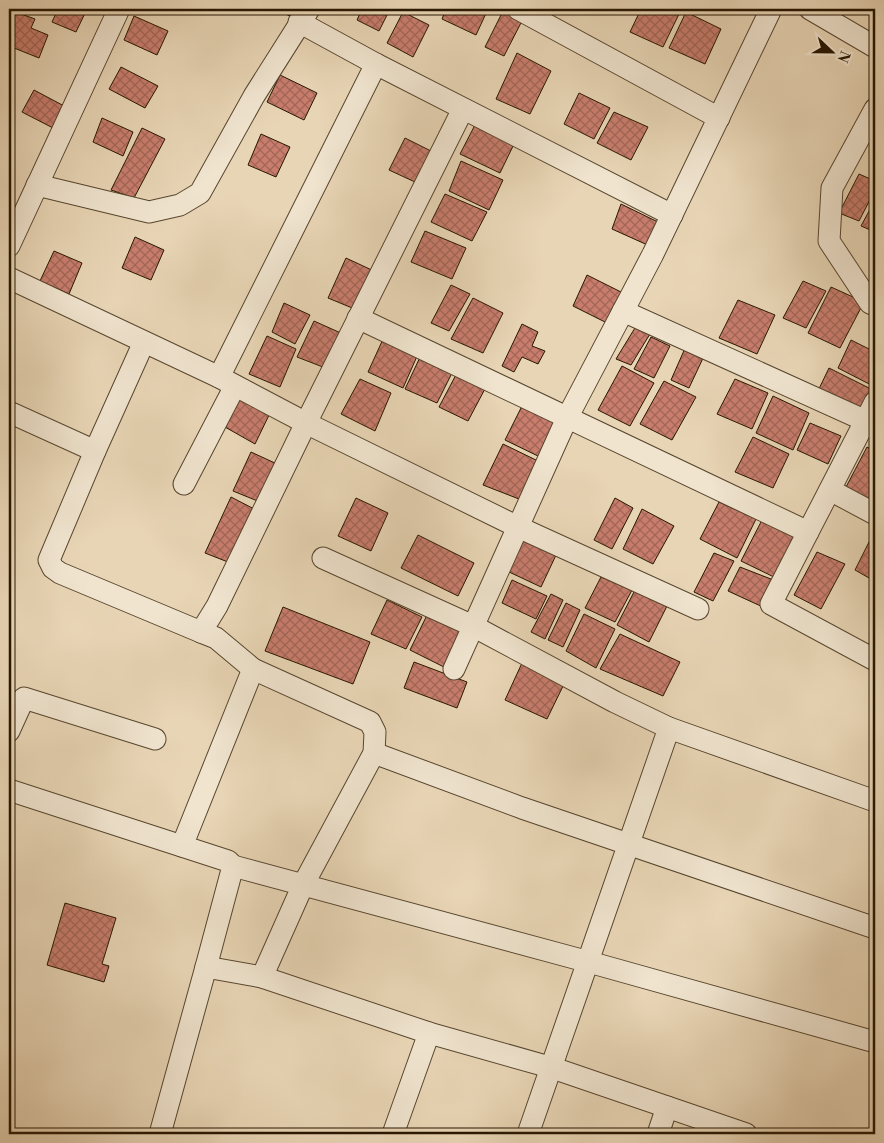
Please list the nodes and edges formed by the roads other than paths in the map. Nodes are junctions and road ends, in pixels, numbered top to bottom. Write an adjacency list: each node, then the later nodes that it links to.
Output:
1 (119, 9): 11 (street)
2 (518, 9): 10 (street)
3 (771, 9): 10 (street)
4 (810, 9): 6 (street)
5 (304, 15): 7 (street); 11 (street)
6 (875, 47)
7 (376, 64): 8 (street); 19 (street)
8 (463, 109): 12 (street); 17 (street)
9 (875, 109): 15 (street)
10 (719, 118): 12 (street)
11 (37, 185): 13 (street)
12 (672, 215): 16 (street)
13 (9, 246)
14 (11, 286): 18 (street)
15 (875, 305)
16 (623, 311): 22 (street); 23 (street)
17 (358, 318): 22 (street); 24 (street)
18 (144, 342): 19 (street); 25 (street)
19 (227, 382): 24 (street); 26 (street)
20 (875, 402): 23 (street)
21 (9, 412): 25 (street)
22 (567, 418): 29 (street); 30 (street)
23 (866, 421): 27 (street)
24 (306, 423): 29 (street); 34 (street)
25 (95, 451): 34 (street)
26 (184, 484)
27 (830, 490): 28 (street); 30 (street)
28 (875, 514)
29 (518, 527): 32 (street); 33 (street)
30 (808, 532): 35 (street)
31 (323, 558): 33 (street)
32 (698, 609)
33 (473, 626): 37 (street); 39 (street)
34 (202, 632): 36 (street)
35 (875, 660)
36 (253, 668): 42 (street); 46 (street)
37 (454, 670)
38 (16, 694): 40 (street); 41 (street)
39 (669, 728): 44 (street); 45 (street)
40 (9, 731)
41 (156, 739)
42 (374, 753): 45 (street); 48 (street)
43 (9, 790): 46 (street)
44 (875, 801)
45 (630, 844): 49 (street); 50 (street)
46 (182, 846): 47 (street)
47 (233, 866): 48 (street); 51 (street)
48 (303, 885): 50 (street); 52 (street)
49 (875, 928)
50 (589, 962): 54 (street); 55 (street)
51 (206, 967): 52 (street); 57 (street)
52 (262, 977): 53 (street)
53 (429, 1033): 55 (street); 58 (street)
54 (875, 1042)
55 (553, 1068): 56 (street); 59 (street)
56 (667, 1107): 60 (street); 61 (street)
57 (160, 1134)
58 (393, 1134)
59 (528, 1134)
60 (658, 1134)
61 (746, 1134)

